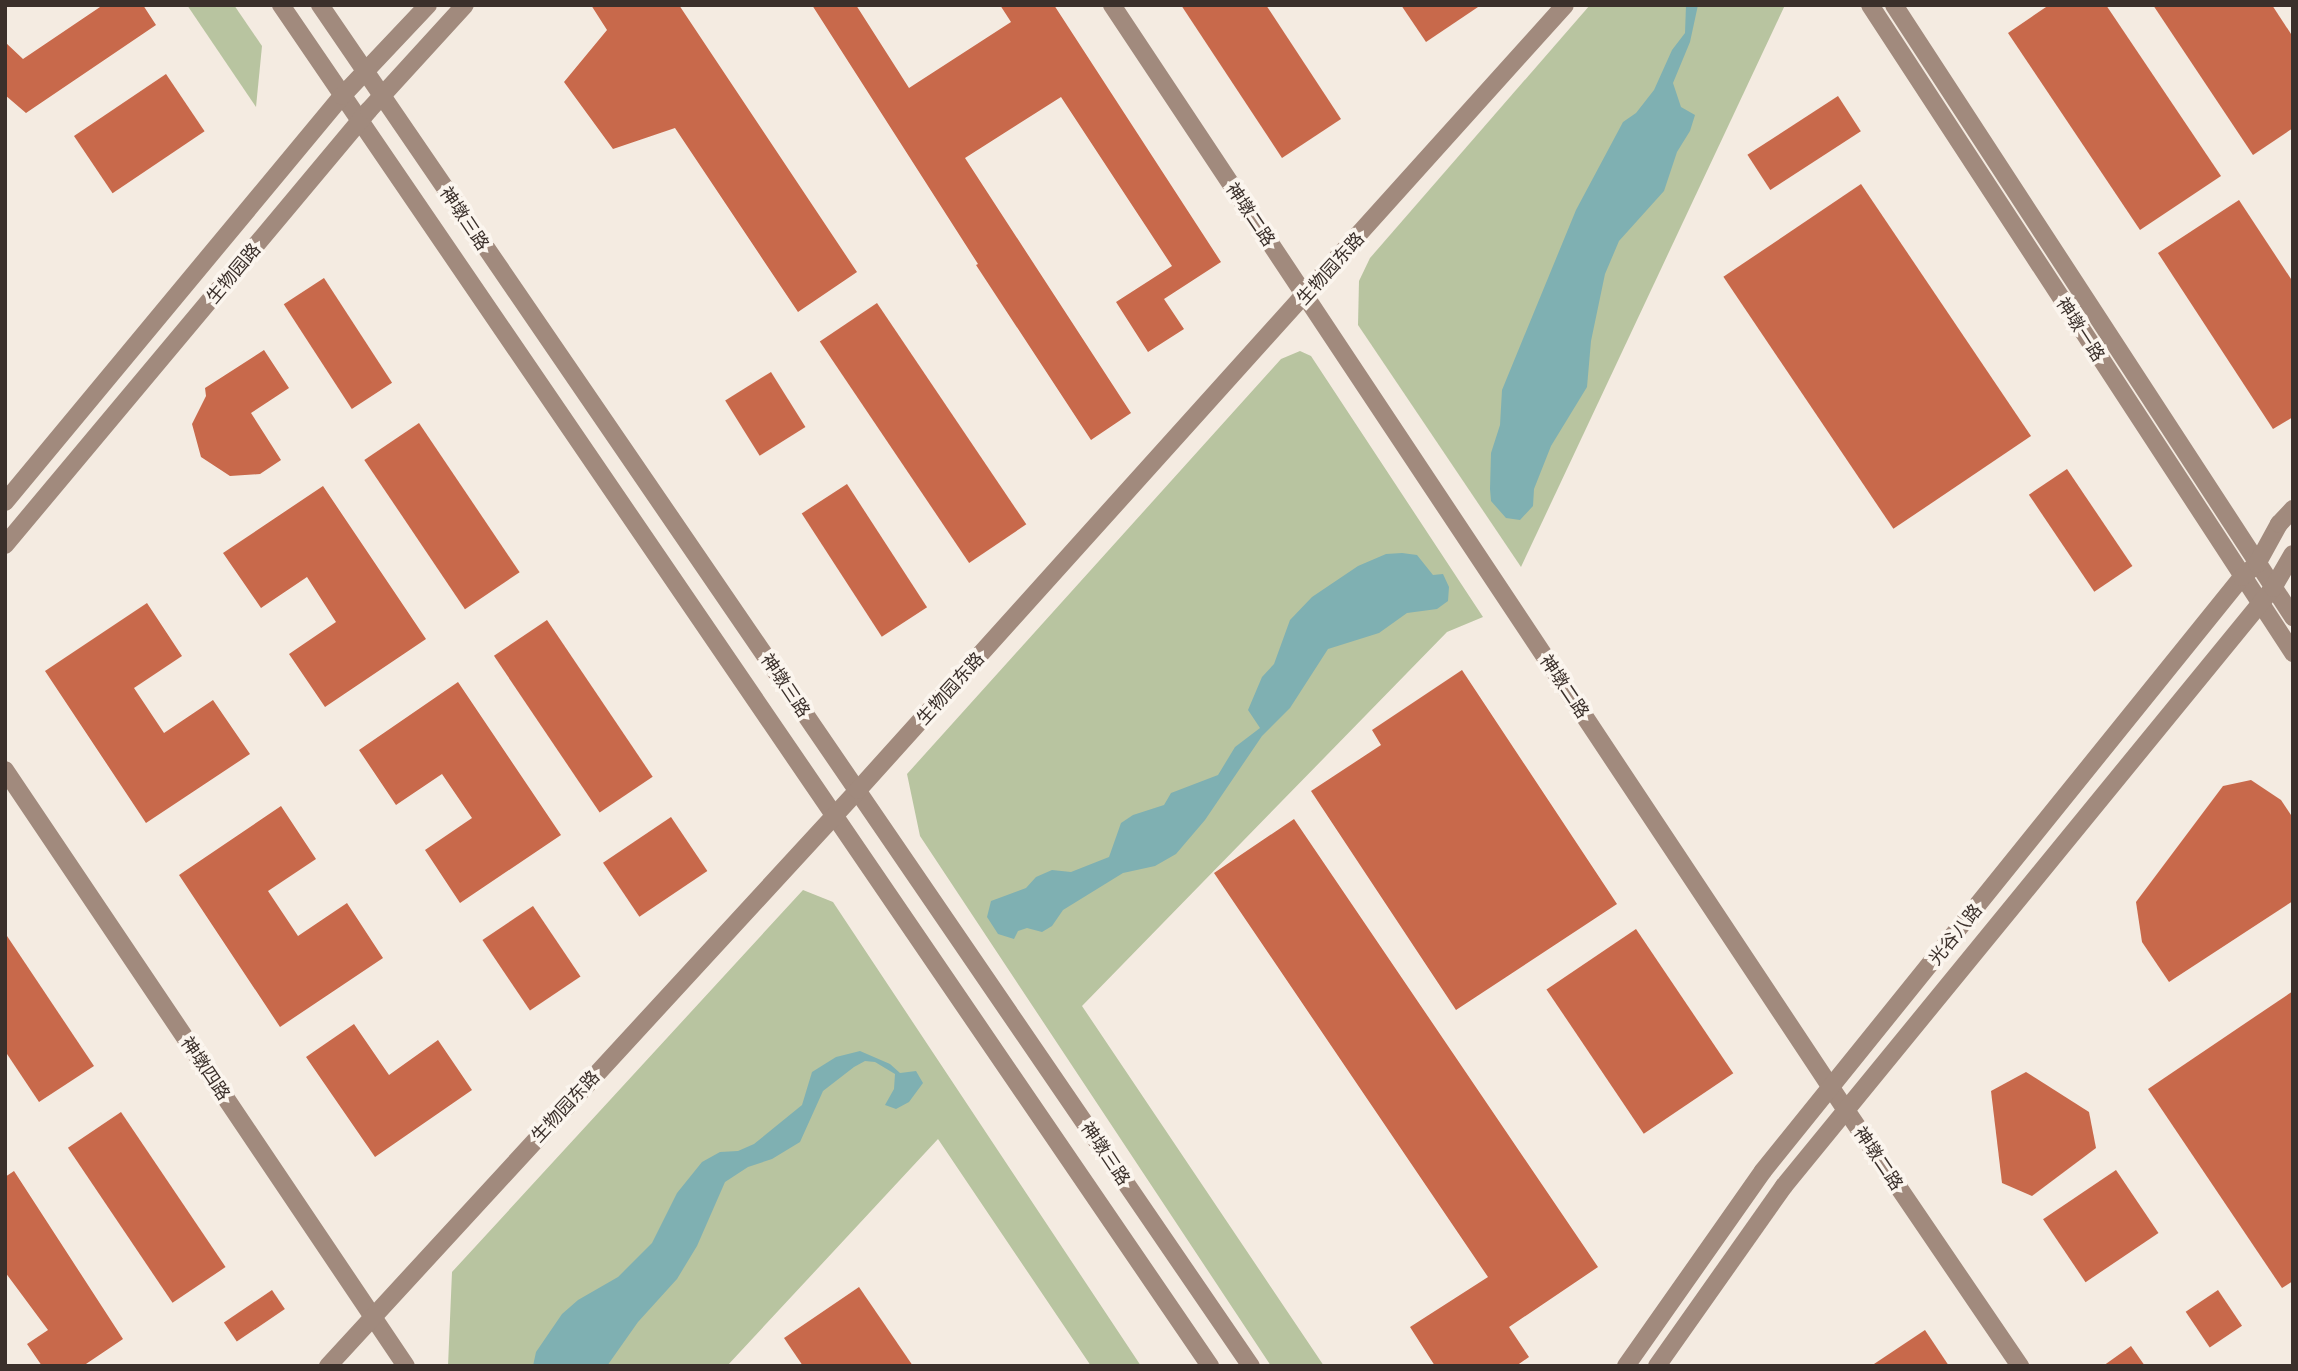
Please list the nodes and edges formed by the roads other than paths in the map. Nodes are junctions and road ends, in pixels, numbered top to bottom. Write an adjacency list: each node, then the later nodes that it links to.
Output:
1 (281, 5): 10 (street, 神墩三路)
2 (320, 5): 9 (street, 神墩三路)
3 (428, 5): 9 (street, 生物园路)
4 (465, 5): 11 (street, 生物园路)
5 (1112, 5): 13 (street, 神墩二路)
6 (1565, 5): 13 (street, 生物园东路)
7 (1870, 5): 19 (street, 神墩一路)
8 (1894, 5): 18 (street, 神墩一路)
9 (366, 74): 10 (street, 生物园路); 11 (street, 神墩三路)
10 (342, 96): 12 (street, 神墩三路); 14 (street, 生物园路)
11 (382, 97): 12 (street, 生物园路); 25 (street, 神墩三路)
12 (359, 122): 16 (street, 生物园路); 26 (street, 神墩三路)
13 (1306, 295): 25 (street, 生物园东路); 27 (street, 神墩二路)
14 (5, 502)
15 (2293, 509): 18 (street, 光谷八路)
16 (5, 545)
17 (2293, 554): 20 (street, 光谷八路)
18 (2257, 564): 19 (street, 光谷八路); 20 (street, 神墩一路)
19 (2242, 577): 21 (street, 神墩一路); 27 (street, 光谷八路)
20 (2273, 588): 21 (street, 光谷八路); 22 (street, 神墩一路)
21 (2259, 604): 23 (street, 神墩一路); 28 (street, 光谷八路)
22 (2293, 617)
23 (2293, 653)
24 (5, 770): 29 (street, 神墩四路)
25 (858, 790): 26 (street, 生物园东路); 33 (street, 神墩三路)
26 (834, 813): 29 (street, 生物园东路); 32 (street, 神墩三路)
27 (1831, 1088): 28 (street, 神墩二路); 34 (street, 光谷八路)
28 (1846, 1110): 35 (street, 光谷八路); 36 (street, 神墩二路)
29 (372, 1316): 30 (street, 生物园东路); 31 (street, 神墩四路)
30 (328, 1366)
31 (406, 1366)
32 (1210, 1366)
33 (1251, 1366)
34 (1626, 1366)
35 (1657, 1366)
36 (2020, 1366)

